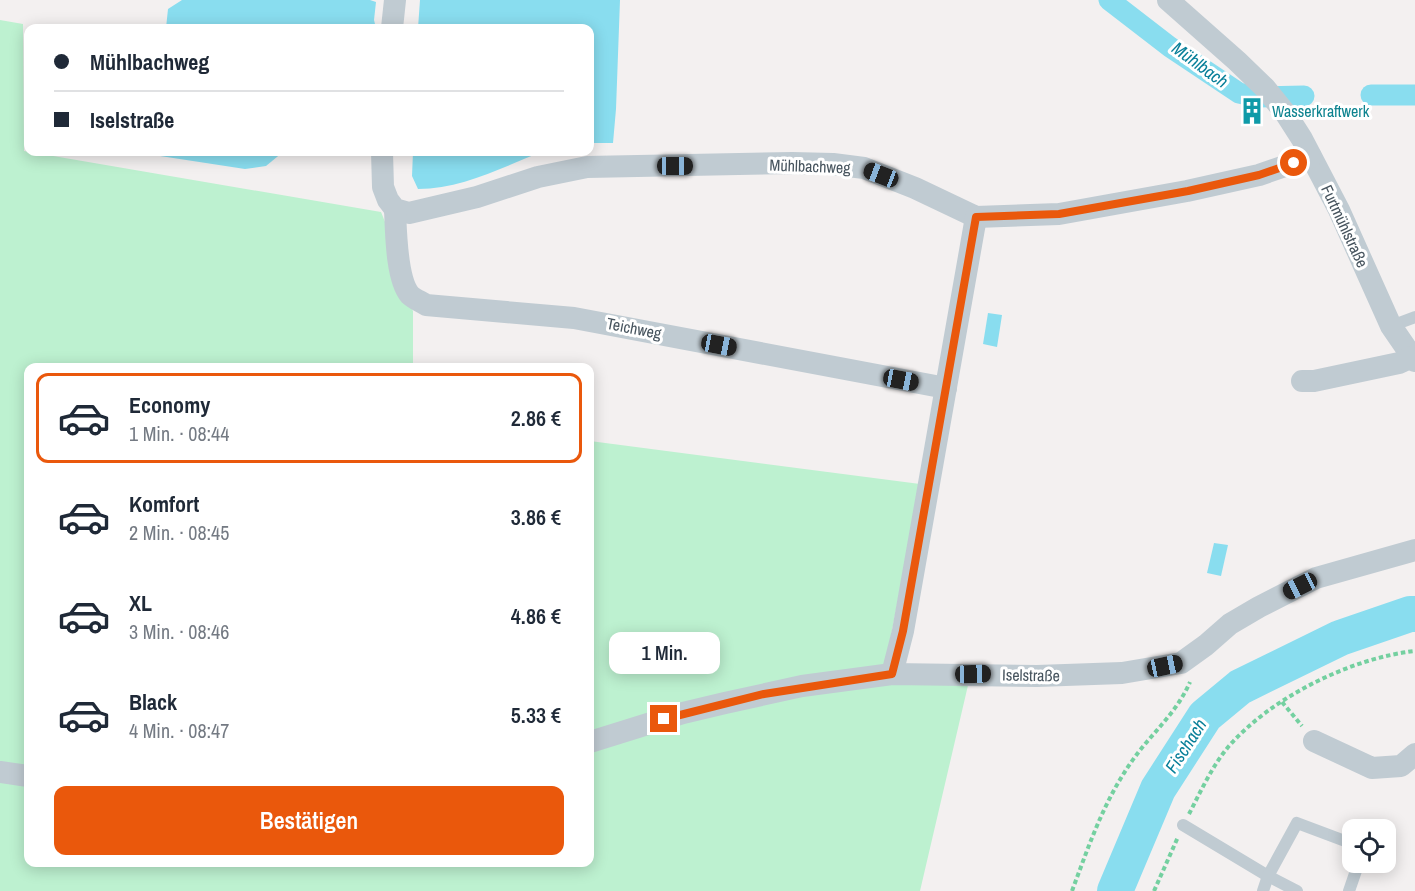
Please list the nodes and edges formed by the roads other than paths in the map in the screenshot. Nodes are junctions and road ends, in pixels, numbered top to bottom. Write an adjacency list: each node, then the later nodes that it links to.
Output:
1 (395, 0): 3 (street)
2 (1168, 0): 5 (street, Furtmühlstraße)
3 (392, 24)
4 (382, 156): 6 (street)
5 (1311, 157): 7 (street, Mühlbachweg); 9 (street, Furtmühlstraße)
6 (395, 209): 7 (street, Mühlbachweg); 12 (street, Teichweg)
7 (976, 217): 12 (street)
8 (1415, 317): 9 (lane)
9 (1391, 326): 10 (street, Furtmühlstraße)
10 (1413, 359): 11 (street, Furtmühlstraße)
11 (1302, 381)
12 (946, 388): 14 (street)
13 (1415, 550): 14 (street, Iselstraße)
14 (892, 674): 15 (street, Iselstraße)
15 (594, 741)
16 (1314, 741): 17 (street)
17 (1415, 754)
18 (0, 772): 19 (street)
19 (24, 775)
20 (1183, 825): 23 (lane)
21 (1342, 840): 23 (lane)
22 (1355, 873): 26 (lane)
23 (1268, 876): 24 (lane); 25 (lane)
24 (1263, 891)
25 (1297, 891)
26 (1349, 891)

